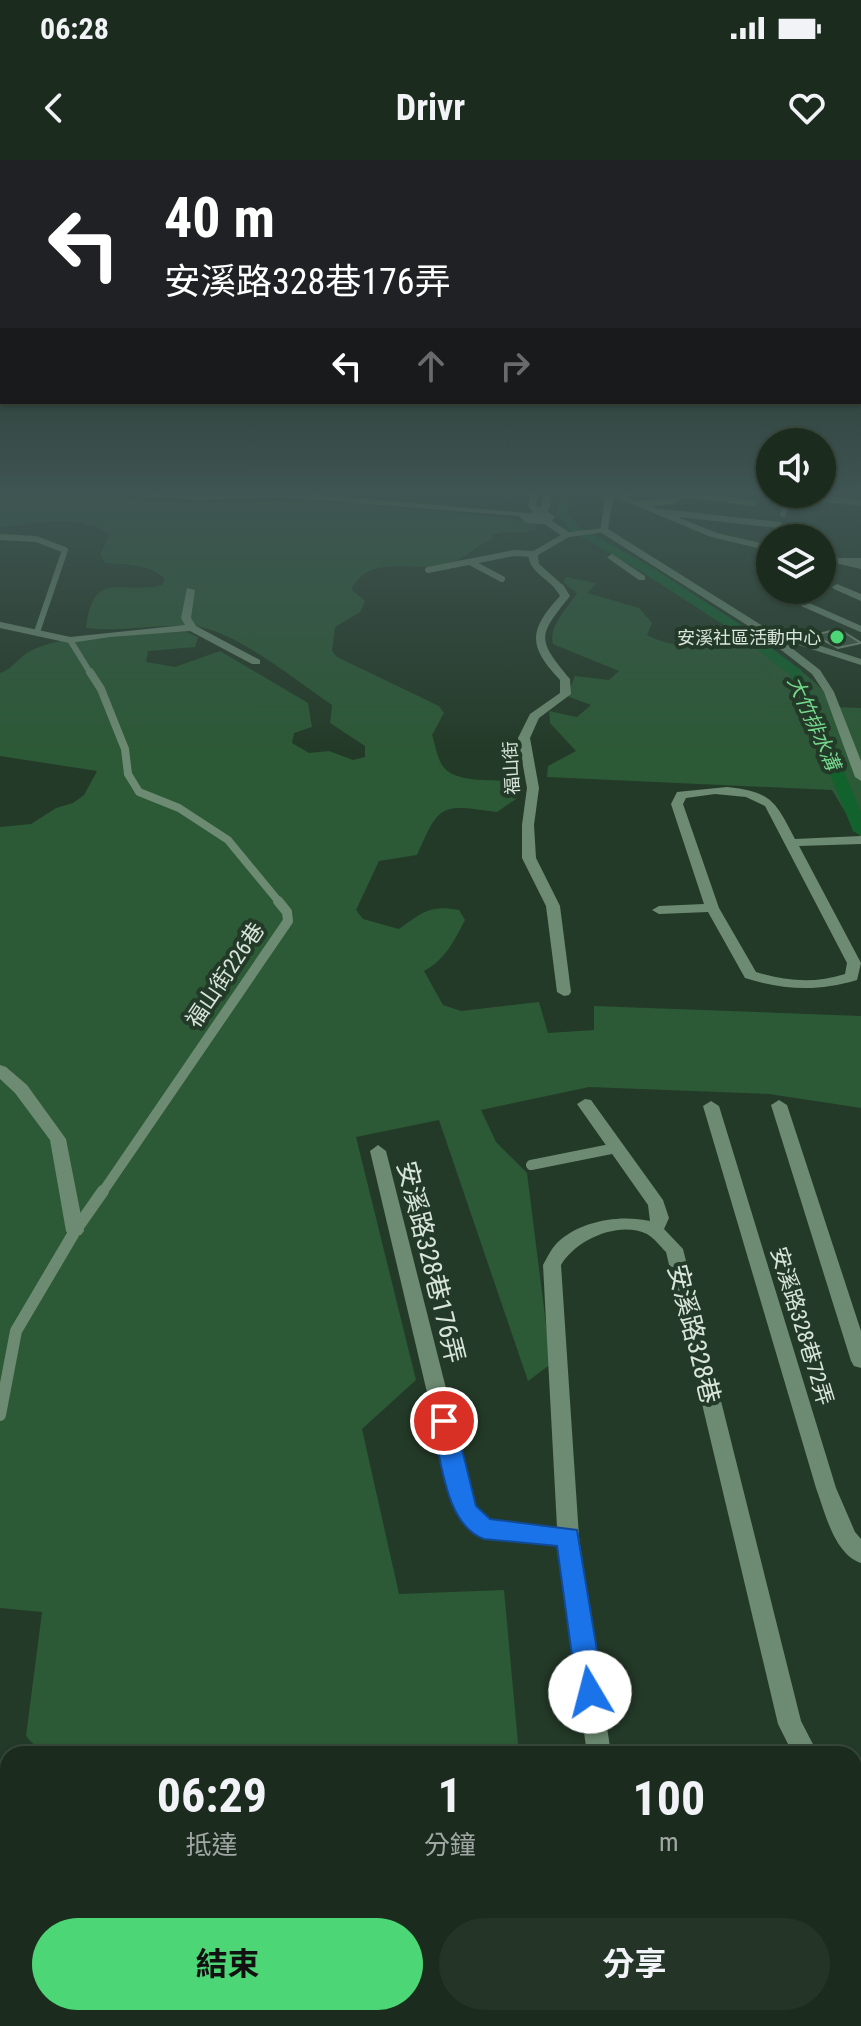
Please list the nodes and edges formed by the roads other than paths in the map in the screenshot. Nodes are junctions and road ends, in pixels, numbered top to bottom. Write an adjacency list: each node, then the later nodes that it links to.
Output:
1 (55, 579): 12 (lane)
2 (551, 579): 21 (street, 福山街)
3 (677, 579): 11 (street)
4 (837, 587): 6 (street)
5 (190, 590): 9 (street)
6 (861, 598)
7 (804, 604): 10 (lane)
8 (0, 625): 12 (lane)
9 (192, 628): 13 (street); 15 (street)
10 (861, 629)
11 (762, 630): 14 (street); 16 (street)
12 (37, 632): 13 (lane)
13 (70, 640): 30 (lane, 福山街226巷)
14 (858, 659)
15 (256, 662)
16 (861, 777)
17 (861, 840): 18 (street)
18 (789, 843): 19 (street); 19 (street)
19 (712, 908): 20 (street)
20 (659, 910)
21 (564, 992)
22 (0, 1070): 30 (street)
23 (585, 1104): 26 (street)
24 (779, 1105): 31 (street)
25 (711, 1106): 34 (street, 安溪路328巷72弄)
26 (616, 1148): 28 (lane); 29 (street)
27 (378, 1151): 33 (street, 安溪路328巷176弄)
28 (531, 1165)
29 (655, 1230): 33 (street); 36 (street, 安溪路328巷)
30 (75, 1231): 32 (lane, 福山街226巷)
31 (861, 1361)
32 (0, 1415)
33 (568, 1537): 35 (street)
34 (861, 1554)
35 (598, 1746)
36 (802, 1746)

